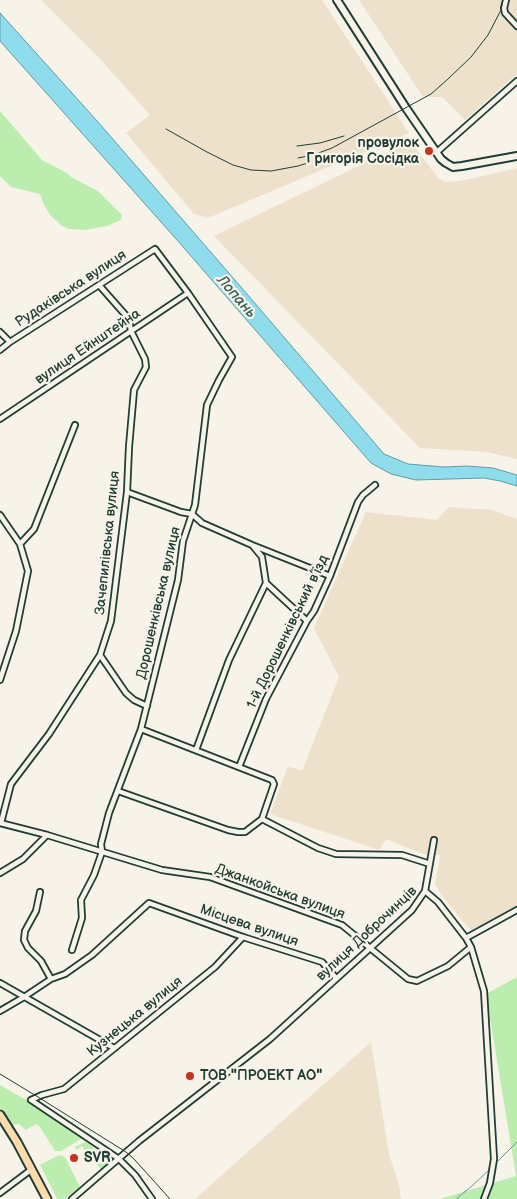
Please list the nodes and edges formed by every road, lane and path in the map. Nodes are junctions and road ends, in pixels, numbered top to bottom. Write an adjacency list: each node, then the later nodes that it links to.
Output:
1 (337, 0): 5 (street)
2 (506, 0): 3 (street)
3 (517, 26)
4 (517, 81): 5 (street)
5 (437, 152): 6 (street)
6 (517, 156)
7 (155, 249): 8 (street, Рудаківська вулиця); 9 (street, Дорошенківська вулиця)
8 (98, 285): 10 (street); 12 (street, Рудаківська вулиця)
9 (188, 293): 10 (street, вулиця Ейнштейна); 18 (street, Дорошенківська вулиця)
10 (130, 331): 14 (street, вулиця Ейнштейна); 17 (street, Зачепилівська вулиця)
11 (0, 332): 12 (street)
12 (10, 342): 13 (street, Рудаківська вулиця)
13 (0, 350)
14 (0, 419)
15 (75, 425): 20 (street)
16 (375, 484): 22 (street, 1-й Дорошенківський в’їзд)
17 (126, 492): 18 (street); 25 (street, Зачепилівська вулиця)
18 (192, 514): 21 (street); 27 (street, Дорошенківська вулиця)
19 (0, 515): 20 (street)
20 (20, 544): 26 (street)
21 (252, 545): 22 (street); 23 (street)
22 (330, 576): 24 (street, 1-й Дорошенківський в’їзд)
23 (266, 583): 24 (street); 29 (street)
24 (308, 621): 30 (street, 1-й Дорошенківський в’їзд)
25 (100, 656): 27 (street); 33 (street, Зачепилівська вулиця)
26 (0, 680)
27 (147, 706): 28 (street, Дорошенківська вулиця)
28 (141, 729): 29 (street); 31 (street, Дорошенківська вулиця)
29 (196, 750): 30 (street)
30 (238, 767): 32 (street)
31 (118, 791): 32 (street); 36 (street, Дорошенківська вулиця)
32 (262, 819): 37 (street)
33 (0, 823): 34 (street, Джанкойська вулиця)
34 (47, 834): 36 (street, Джанкойська вулиця); 38 (street)
35 (434, 840): 37 (street)
36 (102, 852): 44 (street, Джанкойська вулиця); 46 (street, Дорошенківська вулиця)
37 (430, 864): 39 (street)
38 (0, 873)
39 (425, 891): 43 (street, вулиця Доброчинців); 44 (street, вулиця Доброчинців)
40 (40, 892): 48 (street)
41 (517, 910): 43 (street)
42 (243, 937): 47 (street, Місцева вулиця); 48 (street, Місцева вулиця); 52 (street, Кузнецька вулиця)
43 (466, 938): 45 (street, вулиця Доброчинців)
44 (370, 947): 45 (street, Джанкойська вулиця); 47 (street, вулиця Доброчинців)
45 (471, 947): 61 (street, вулиця Доброчинців)
46 (72, 950)
47 (336, 978): 55 (street, вулиця Доброчинців)
48 (51, 979): 50 (street)
49 (0, 983): 50 (street)
50 (24, 997): 51 (street); 52 (street)
51 (0, 1011)
52 (114, 1048): 55 (street, Кузнецька вулиця)
53 (0, 1115): 54 (main road)
54 (2, 1124): 56 (main road)
55 (119, 1159): 59 (street, вулиця Доброчинців); 60 (street)
56 (32, 1169): 57 (street); 58 (main road)
57 (0, 1193)
58 (47, 1199)
59 (72, 1199)
60 (152, 1199)
61 (484, 1199)

